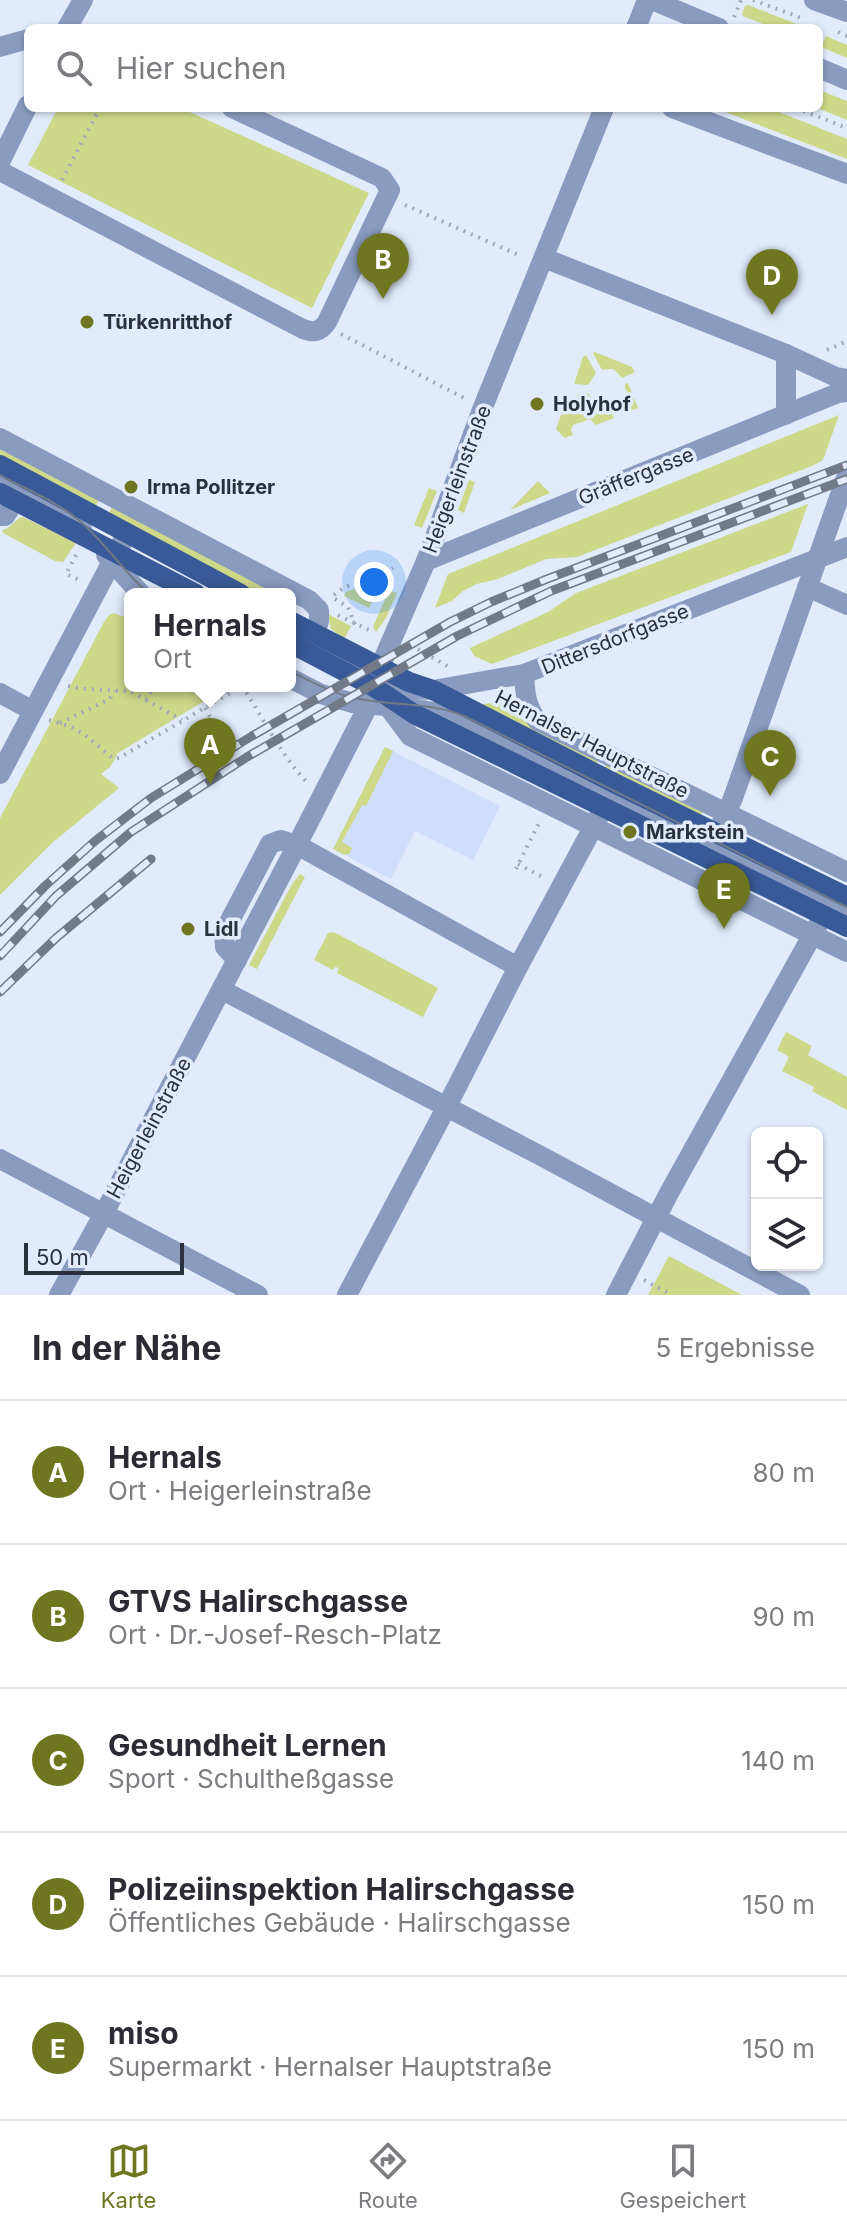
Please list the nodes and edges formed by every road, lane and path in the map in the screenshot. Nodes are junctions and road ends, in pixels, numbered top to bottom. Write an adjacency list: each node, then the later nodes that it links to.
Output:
1 (83, 0): 9 (street)
2 (649, 0): 8 (street); 10 (street)
3 (741, 0): 8 (path)
4 (753, 0): 7 (path)
5 (814, 0): 6 (street)
6 (847, 12)
7 (810, 21)
8 (727, 22)
9 (69, 24)
10 (638, 24)
11 (835, 31): 12 (path)
12 (847, 36)
13 (24, 40): 14 (street)
14 (0, 47)
15 (823, 70): 16 (street)
16 (847, 80)
17 (25, 112): 24 (street)
18 (98, 112): 27 (path)
19 (241, 112): 27 (street)
20 (602, 112): 29 (street, Heigerleinstraße)
21 (683, 112): 26 (street)
22 (806, 112): 23 (path)
23 (847, 128)
24 (0, 162)
25 (0, 171): 27 (street)
26 (847, 174)
27 (52, 199)
28 (402, 203): 29 (path)
29 (544, 258): 33 (street); 36 (street, Heigerleinstraße)
30 (338, 333): 36 (path)
31 (847, 341): 32 (path)
32 (825, 351)
33 (786, 354): 34 (street); 37 (street)
34 (847, 379)
35 (847, 392): 37 (street, Gräffergasse)
36 (483, 407): 48 (street, Heigerleinstraße)
37 (786, 415): 48 (street, Gräffergasse)
38 (0, 438): 55 (street)
39 (0, 465): 43 (main road)
40 (847, 475): 47 (street)
41 (0, 480): 44 (street)
42 (5, 503): 44 (main road)
43 (127, 533): 46 (street); 54 (main road)
44 (89, 545): 46 (main road); 50 (path)
45 (847, 547): 47 (street, Dittersdorfgasse)
46 (114, 558): 52 (street); 53 (main road); 66 (street)
47 (818, 558): 51 (street); 65 (street, Dittersdorfgasse)
48 (426, 561): 61 (street, Heigerleinstraße)
49 (393, 568): 57 (path)
50 (86, 584)
51 (807, 587): 58 (street); 86 (street)
52 (136, 588)
53 (182, 588)
54 (230, 588)
55 (286, 588)
56 (296, 593): 57 (street)
57 (325, 603): 60 (street); 61 (path)
58 (847, 605)
59 (296, 624): 60 (main road, Hernalser Hauptstraße)
60 (315, 634): 63 (main road, Hernalser Hauptstraße)
61 (392, 641): 63 (street, Heigerleinstraße); 64 (path)
62 (296, 647): 77 (main road, Hernalser Hauptstraße)
63 (380, 667): 68 (main road, Hernalser Hauptstraße); 77 (street, Heigerleinstraße)
64 (457, 672)
65 (524, 674): 68 (street, Dittersdorfgasse); 86 (street, Hernalser Hauptstraße)
66 (50, 679): 69 (path); 79 (street)
67 (296, 681): 77 (street, Hernalser Hauptstraße)
68 (433, 690): 77 (street, Dittersdorfgasse); 85 (main road, Hernalser Hauptstraße)
69 (115, 691): 70 (path); 82 (path)
70 (124, 691)
71 (131, 692): 76 (path)
72 (151, 692): 76 (path)
73 (232, 692): 78 (path)
74 (246, 692): 84 (path)
75 (0, 693): 79 (street)
76 (146, 700): 81 (path)
77 (383, 701): 84 (street, Heigerleinstraße); 85 (main road, Hernalser Hauptstraße); 88 (street, Hernalser Hauptstraße)
78 (205, 708): 80 (path); 81 (path)
79 (33, 711): 82 (path); 83 (street)
80 (211, 719)
81 (182, 720): 82 (path)
82 (60, 723)
83 (0, 774)
84 (324, 792): 89 (street, Heigerleinstraße)
85 (610, 795): 88 (street); 90 (main road, Hernalser Hauptstraße)
86 (727, 813): 90 (street); 91 (street, Hernalser Hauptstraße)
87 (538, 825): 92 (path)
88 (593, 825): 95 (street, Hernalser Hauptstraße); 97 (street)
89 (297, 845): 97 (street); 98 (street, Heigerleinstraße)
90 (711, 845): 93 (main road, Hernalser Hauptstraße)
91 (847, 872)
92 (539, 875)
93 (836, 904): 94 (main road, Hernalser Hauptstraße); 95 (street)
94 (847, 927)
95 (813, 935): 96 (street, Hernalser Hauptstraße); 102 (street)
96 (847, 952)
97 (518, 967): 99 (street)
98 (222, 990): 99 (street); 101 (street, Heigerleinstraße)
99 (446, 1108): 102 (street); 106 (street)
100 (0, 1159): 101 (street)
101 (103, 1215): 104 (street, Heigerleinstraße); 105 (street)
102 (657, 1218): 103 (street); 109 (street)
103 (628, 1271): 107 (street); 108 (path)
104 (59, 1295)
105 (258, 1295)
106 (347, 1295)
107 (616, 1295)
108 (672, 1295)
109 (800, 1295)

